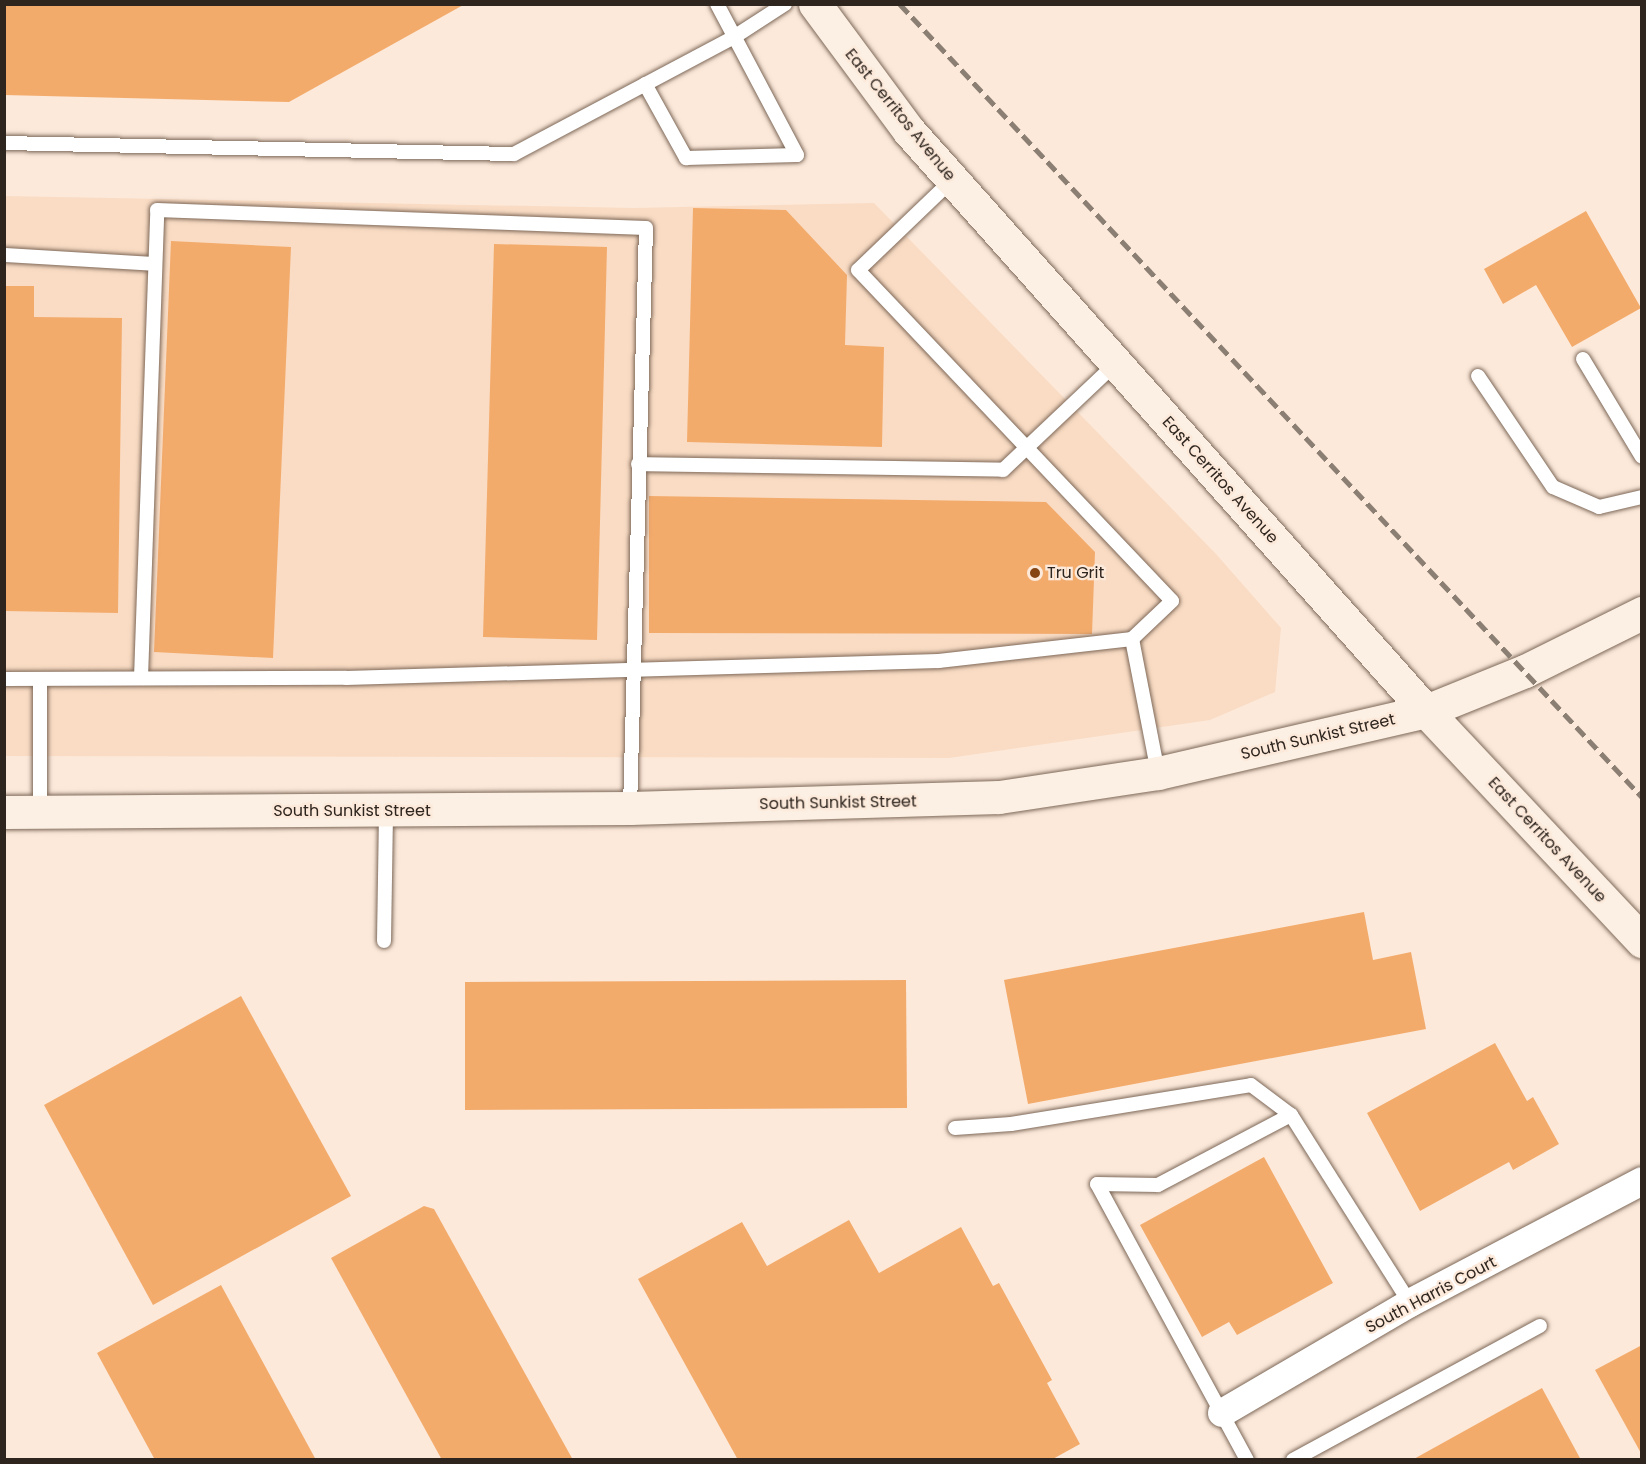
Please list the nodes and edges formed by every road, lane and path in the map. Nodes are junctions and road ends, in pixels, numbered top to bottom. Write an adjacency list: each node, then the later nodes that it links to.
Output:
1 (717, 4): 4 (lane)
2 (785, 4): 4 (lane)
3 (815, 4): 7 (street, East Cerritos Avenue)
4 (734, 37): 5 (lane); 5 (lane)
5 (645, 84): 6 (lane)
6 (4, 143)
7 (952, 180): 11 (street, East Cerritos Avenue); 13 (lane)
8 (4, 255): 9 (lane)
9 (155, 264): 15 (lane); 20 (lane)
10 (1583, 359): 14 (lane)
11 (1116, 363): 13 (lane); 23 (street, East Cerritos Avenue)
12 (1478, 376): 16 (lane)
13 (1026, 448): 15 (lane); 18 (lane)
14 (1641, 457)
15 (638, 464): 19 (lane)
16 (1641, 496)
17 (1641, 613): 23 (street, South Sunkist Street)
18 (1132, 639): 19 (lane); 24 (lane)
19 (631, 668): 20 (lane); 25 (lane)
20 (141, 678): 22 (lane)
21 (4, 679): 22 (lane)
22 (40, 679): 28 (lane)
23 (1426, 711): 24 (street, South Sunkist Street); 30 (street, East Cerritos Avenue)
24 (1158, 773): 25 (street, South Sunkist Street)
25 (630, 808): 26 (street, South Sunkist Street)
26 (386, 811): 28 (street, South Sunkist Street); 29 (lane)
27 (4, 812): 28 (street, South Sunkist Street)
28 (40, 812)
29 (384, 941)
30 (1641, 941)
31 (1291, 1115): 32 (lane); 34 (lane); 36 (lane)
32 (955, 1128)
33 (1641, 1180): 34 (street, South Harris Court)
34 (1410, 1303): 36 (street, South Harris Court)
35 (1540, 1326): 38 (lane)
36 (1222, 1413): 37 (lane)
37 (1247, 1460)
38 (1293, 1460)

